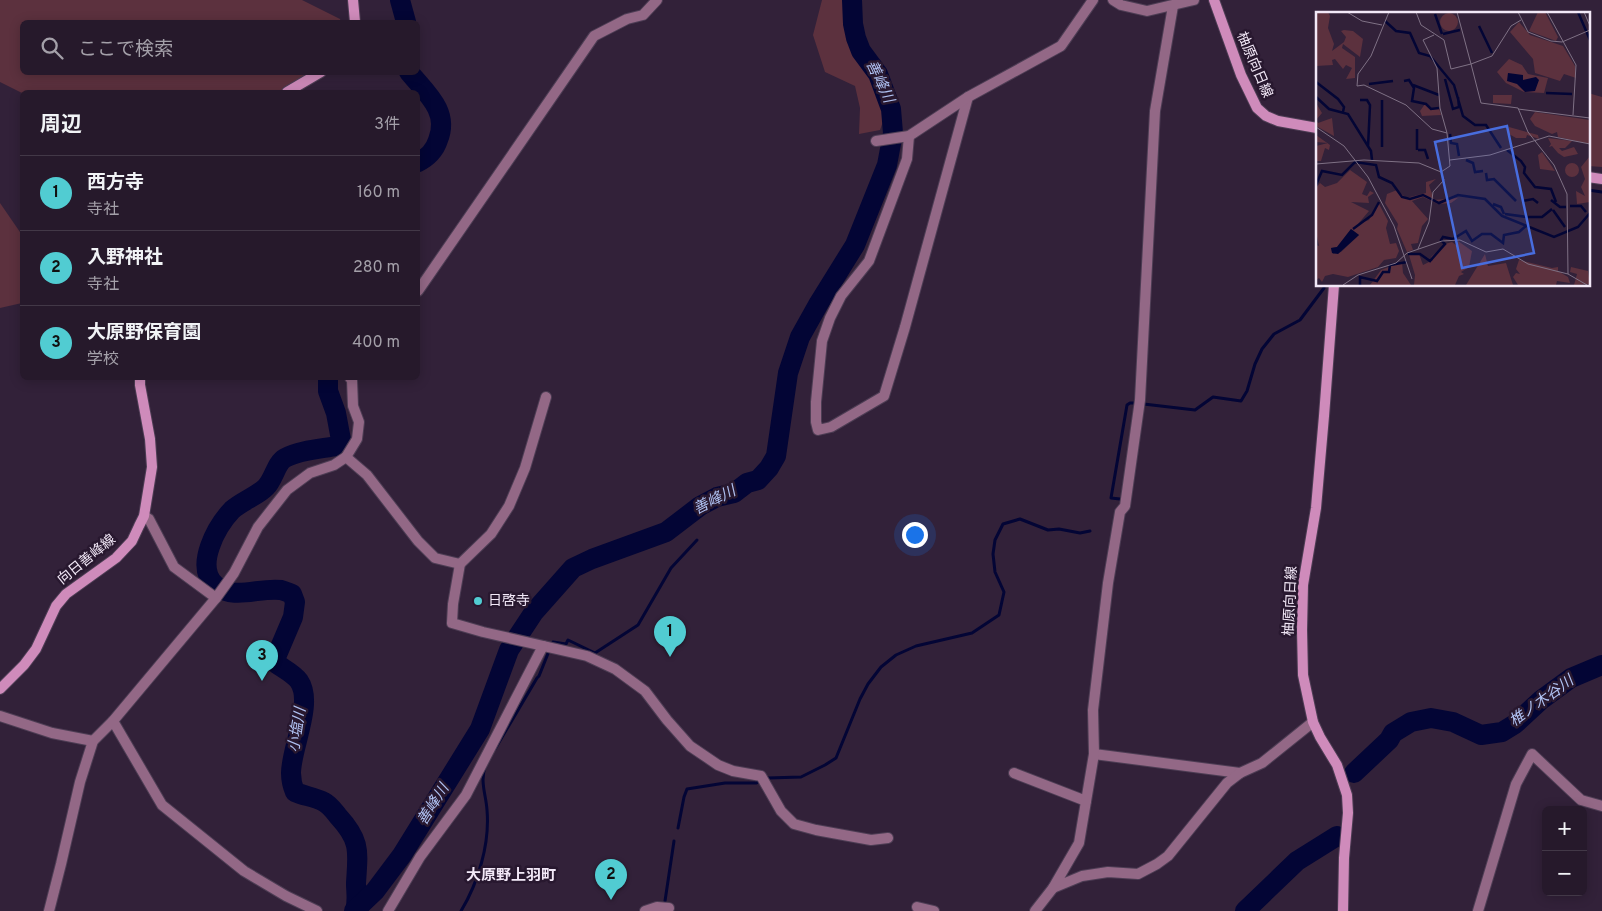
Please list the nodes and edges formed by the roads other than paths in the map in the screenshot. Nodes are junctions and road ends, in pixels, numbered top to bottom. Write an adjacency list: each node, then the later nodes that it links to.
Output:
1 (353, 0): 8 (main road)
2 (657, 0): 16 (street)
3 (1093, 0): 11 (street)
4 (1113, 0): 7 (street)
5 (1194, 0): 7 (street)
6 (1214, 0): 12 (main road, 柚原向日線)
7 (1173, 6): 30 (street)
8 (355, 20)
9 (316, 75): 10 (main road)
10 (290, 90)
11 (968, 97): 13 (street); 13 (street)
12 (1316, 128)
13 (906, 137): 14 (street)
14 (876, 141)
15 (1334, 286): 28 (main road, 柚原向日線)
16 (420, 287)
17 (140, 380): 21 (main road, 向日善峰線)
18 (352, 380): 20 (street)
19 (546, 397): 22 (street)
20 (346, 457): 22 (street); 23 (street)
21 (144, 516): 23 (street); 25 (main road, 向日善峰線)
22 (460, 564): 24 (street)
23 (218, 596): 27 (street)
24 (540, 645): 35 (street); 41 (street)
25 (0, 689)
26 (0, 716): 29 (street)
27 (113, 721): 29 (street); 40 (street)
28 (1313, 722): 32 (street); 45 (main road, 柚原向日線)
29 (93, 741): 39 (street)
30 (1094, 754): 32 (street); 33 (street)
31 (1014, 773): 33 (street)
32 (1240, 773): 36 (street)
33 (1086, 802): 36 (street)
34 (1602, 806): 46 (street)
35 (888, 838)
36 (1053, 888): 44 (street)
37 (669, 907): 42 (street)
38 (917, 907): 43 (street)
39 (49, 911)
40 (317, 911)
41 (388, 911)
42 (645, 911)
43 (934, 911)
44 (1035, 911)
45 (1343, 911)
46 (1478, 911)

